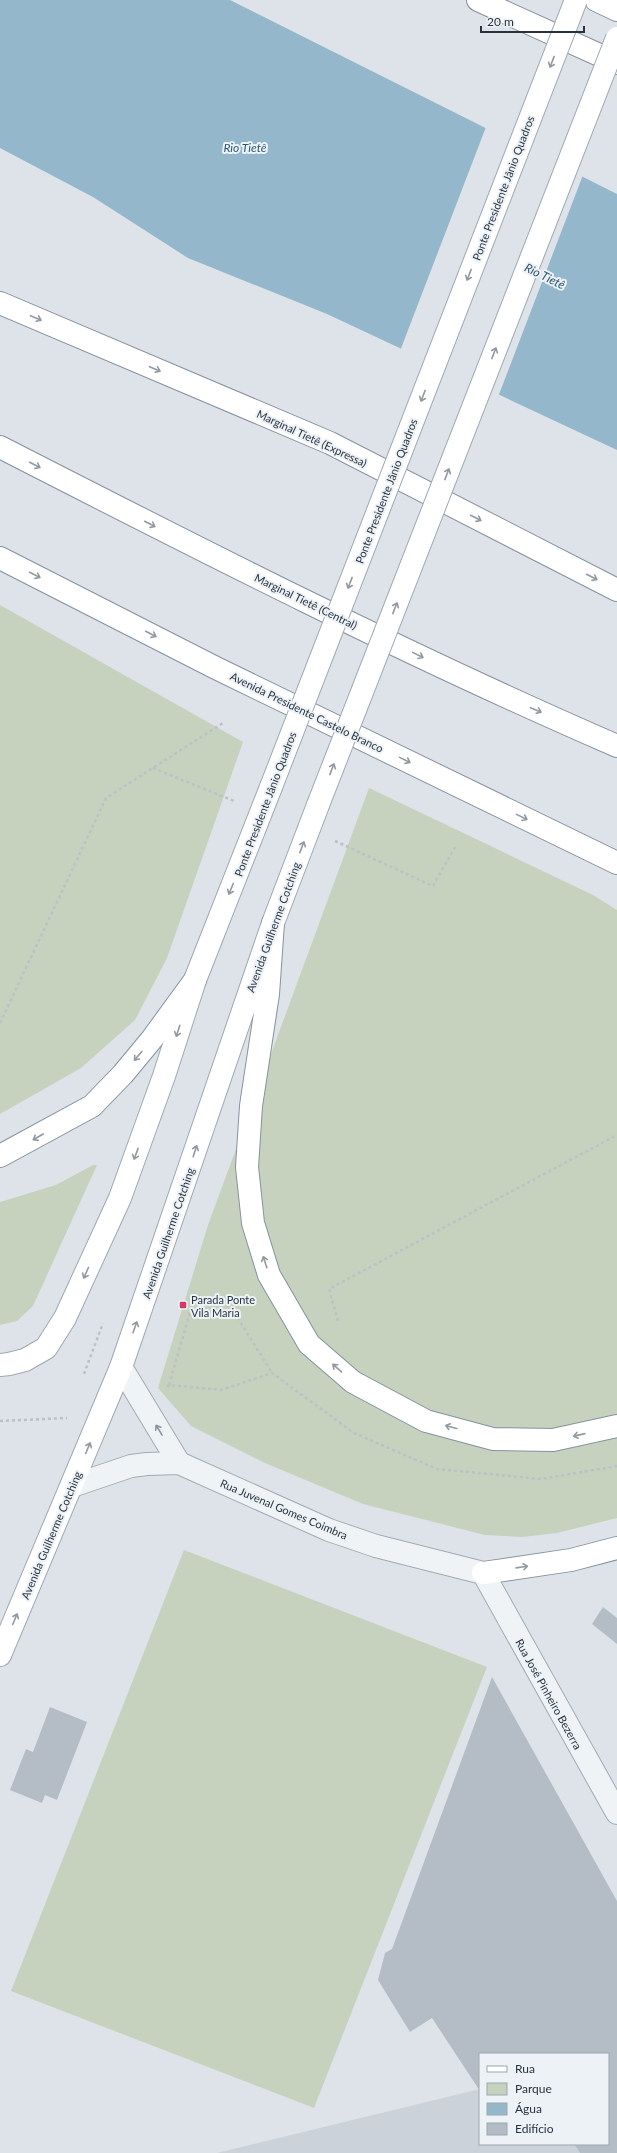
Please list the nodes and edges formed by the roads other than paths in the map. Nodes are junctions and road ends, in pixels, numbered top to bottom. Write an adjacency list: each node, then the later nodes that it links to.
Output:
1 (478, 0): 6 (main road)
2 (576, 0): 14 (main road, Ponte Presidente Jânio Quadros, one-way to 14, bridge)
3 (596, 0): 4 (main road)
4 (617, 10)
5 (617, 38): 13 (main road, Avenida Guilherme Cotching, one-way to 5, bridge)
6 (617, 63)
7 (0, 303): 10 (main road, Marginal Tietê (Expressa), one-way to 10)
8 (0, 447): 11 (main road, Marginal Tietê (Central), one-way to 11)
9 (0, 558): 12 (main road, Avenida Presidente Castelo Branco, one-way to 12)
10 (617, 590)
11 (617, 746)
12 (617, 862)
13 (273, 923): 17 (main road, Avenida Guilherme Cotching, one-way to 13); 18 (main road, one-way to 13)
14 (195, 980): 15 (main road, one-way to 15); 16 (main road, one-way to 16)
15 (0, 1156)
16 (0, 1364)
17 (121, 1367): 19 (street, one-way to 17); 20 (main road, Avenida Guilherme Cotching, one-way to 17)
18 (617, 1426)
19 (179, 1463): 20 (street, Rua Juvenal Gomes Coimbra); 22 (street, Rua Juvenal Gomes Coimbra)
20 (72, 1486): 23 (main road, Avenida Guilherme Cotching, one-way to 20)
21 (617, 1548): 22 (main road, one-way to 21)
22 (483, 1573): 24 (street, Rua José Pinheiro Bezerra)
23 (0, 1655)
24 (617, 1814)

